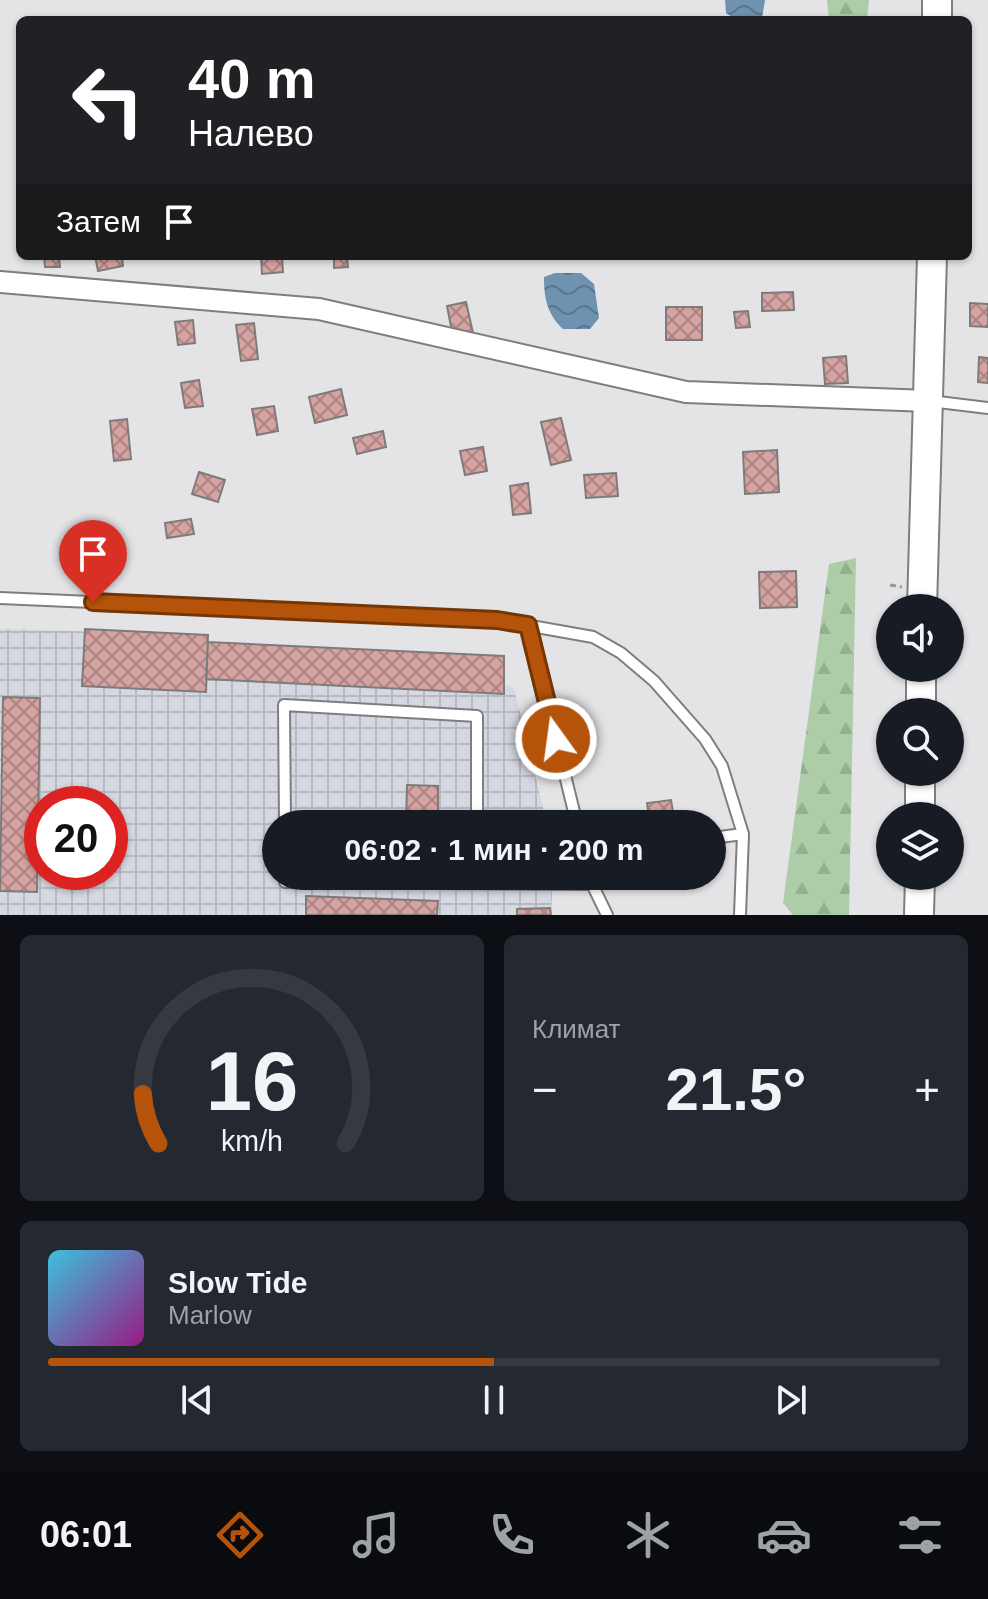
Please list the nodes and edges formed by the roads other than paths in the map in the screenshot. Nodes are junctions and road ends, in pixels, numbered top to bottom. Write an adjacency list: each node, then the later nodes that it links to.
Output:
1 (932, 260): 3 (main road)
2 (0, 282): 3 (street)
3 (929, 401): 4 (lane); 5 (main road)
4 (988, 408)
5 (922, 594)
6 (0, 598): 7 (lane)
7 (528, 625): 10 (lane); 11 (lane)
8 (285, 810): 9 (lane)
9 (477, 810)
10 (574, 810)
11 (743, 834): 12 (lane); 16 (lane)
12 (726, 836)
13 (596, 890): 15 (lane)
14 (920, 890): 17 (main road)
15 (607, 915)
16 (740, 915)
17 (919, 915)

